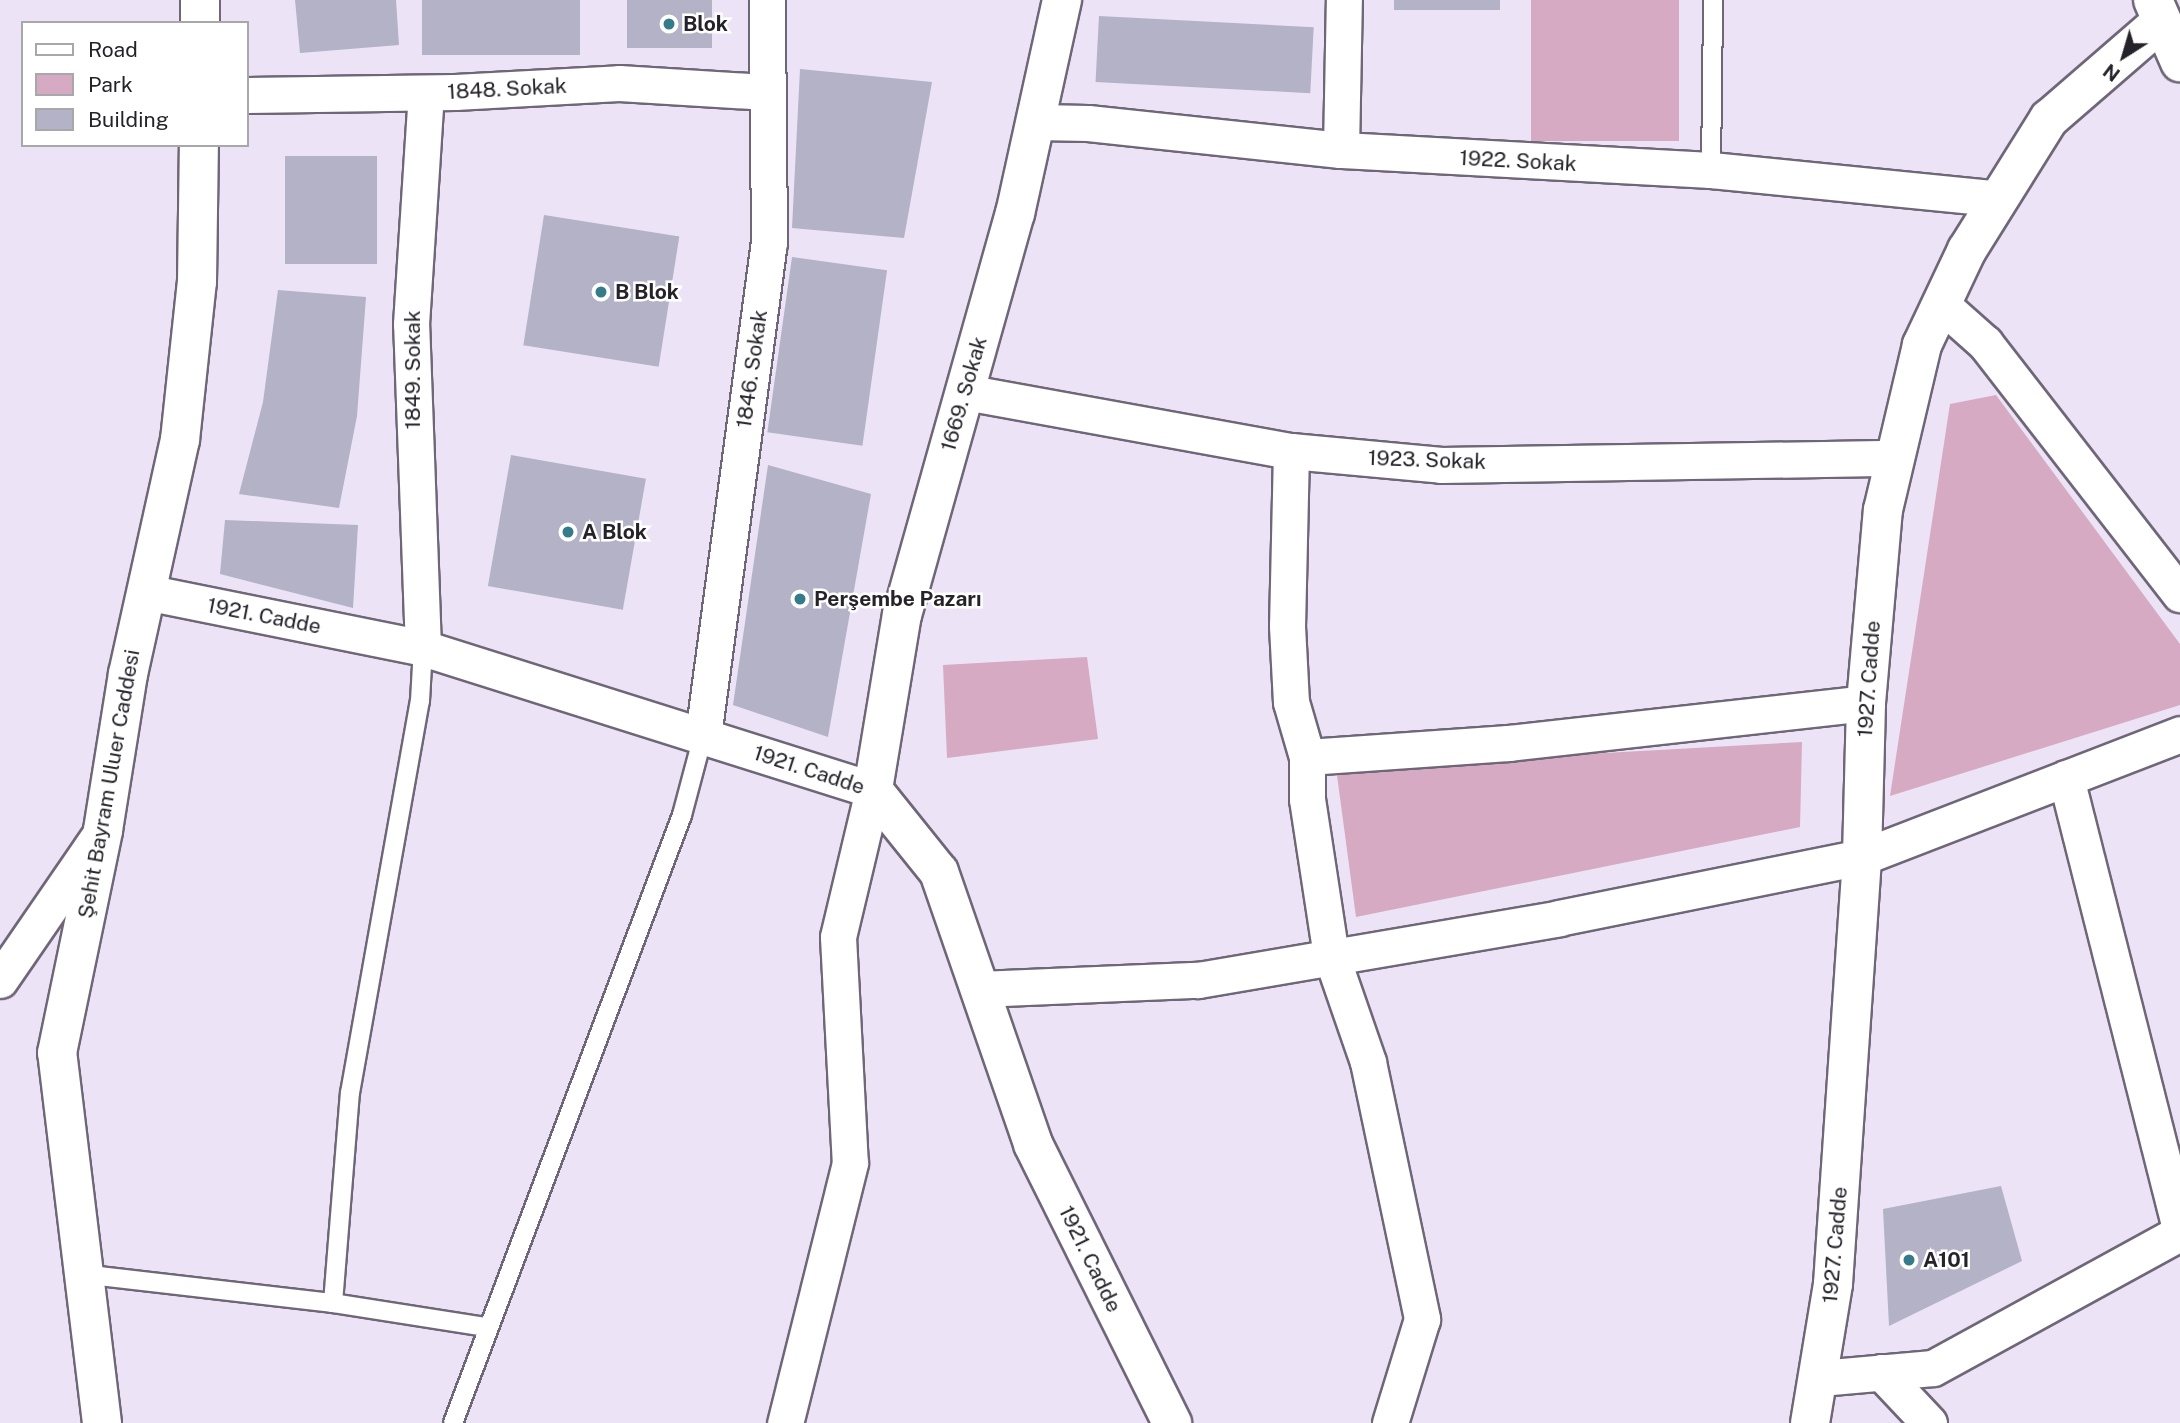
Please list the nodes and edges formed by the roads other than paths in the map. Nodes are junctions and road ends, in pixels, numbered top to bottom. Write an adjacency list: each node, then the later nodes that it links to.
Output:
1 (200, 0): 7 (street)
2 (767, 0): 9 (street, 1846. Sokak)
3 (1062, 0): 12 (street, 1669. Sokak)
4 (1344, 0): 14 (street)
5 (1713, 0): 15 (lane)
6 (2157, 11): 8 (street); 16 (street, 1927. Cadde)
7 (200, 21)
8 (2180, 62)
9 (768, 92): 10 (street, 1848. Sokak); 26 (street, 1846. Sokak)
10 (426, 93): 11 (street, 1848. Sokak); 23 (street, 1849. Sokak)
11 (248, 94)
12 (1037, 122): 14 (street, 1922. Sokak); 18 (street, 1669. Sokak)
13 (199, 147): 21 (street, Şehit Bayram Uluer Caddesi)
14 (1340, 150): 15 (street, 1922. Sokak)
15 (1711, 170): 16 (street, 1922. Sokak)
16 (1999, 199): 17 (street, 1927. Cadde)
17 (1941, 304): 20 (street, 1927. Cadde); 22 (street)
18 (965, 392): 19 (street, 1923. Sokak); 29 (street, 1669. Sokak)
19 (1291, 451): 20 (street, 1923. Sokak); 27 (street)
20 (1895, 458): 24 (street, 1927. Cadde)
21 (146, 592): 23 (street, 1921. Cadde); 30 (street, Şehit Bayram Uluer Caddesi)
22 (2180, 594)
23 (423, 648): 26 (street, 1921. Cadde); 37 (lane)
24 (1866, 703): 27 (street); 31 (street, 1927. Cadde)
25 (2180, 734): 28 (street)
26 (703, 736): 29 (street, 1921. Cadde); 38 (lane)
27 (1307, 757): 32 (street)
28 (2066, 778): 31 (street); 35 (street)
29 (873, 790): 34 (street, 1921. Cadde); 43 (street)
30 (103, 830): 33 (street); 36 (street, Şehit Bayram Uluer Caddesi)
31 (1862, 857): 32 (street); 40 (street, 1927. Cadde)
32 (1331, 955): 34 (street); 45 (street)
33 (0, 980)
34 (979, 989): 44 (street, 1921. Cadde)
35 (2180, 1231): 39 (street)
36 (82, 1274): 37 (lane); 41 (street, Şehit Bayram Uluer Caddesi)
37 (334, 1303): 38 (lane)
38 (487, 1327): 42 (lane)
39 (1881, 1372): 40 (street); 47 (street)
40 (1820, 1378): 46 (street, 1927. Cadde)
41 (102, 1423)
42 (453, 1423)
43 (785, 1423)
44 (1172, 1423)
45 (1390, 1423)
46 (1810, 1423)
47 (1929, 1423)

